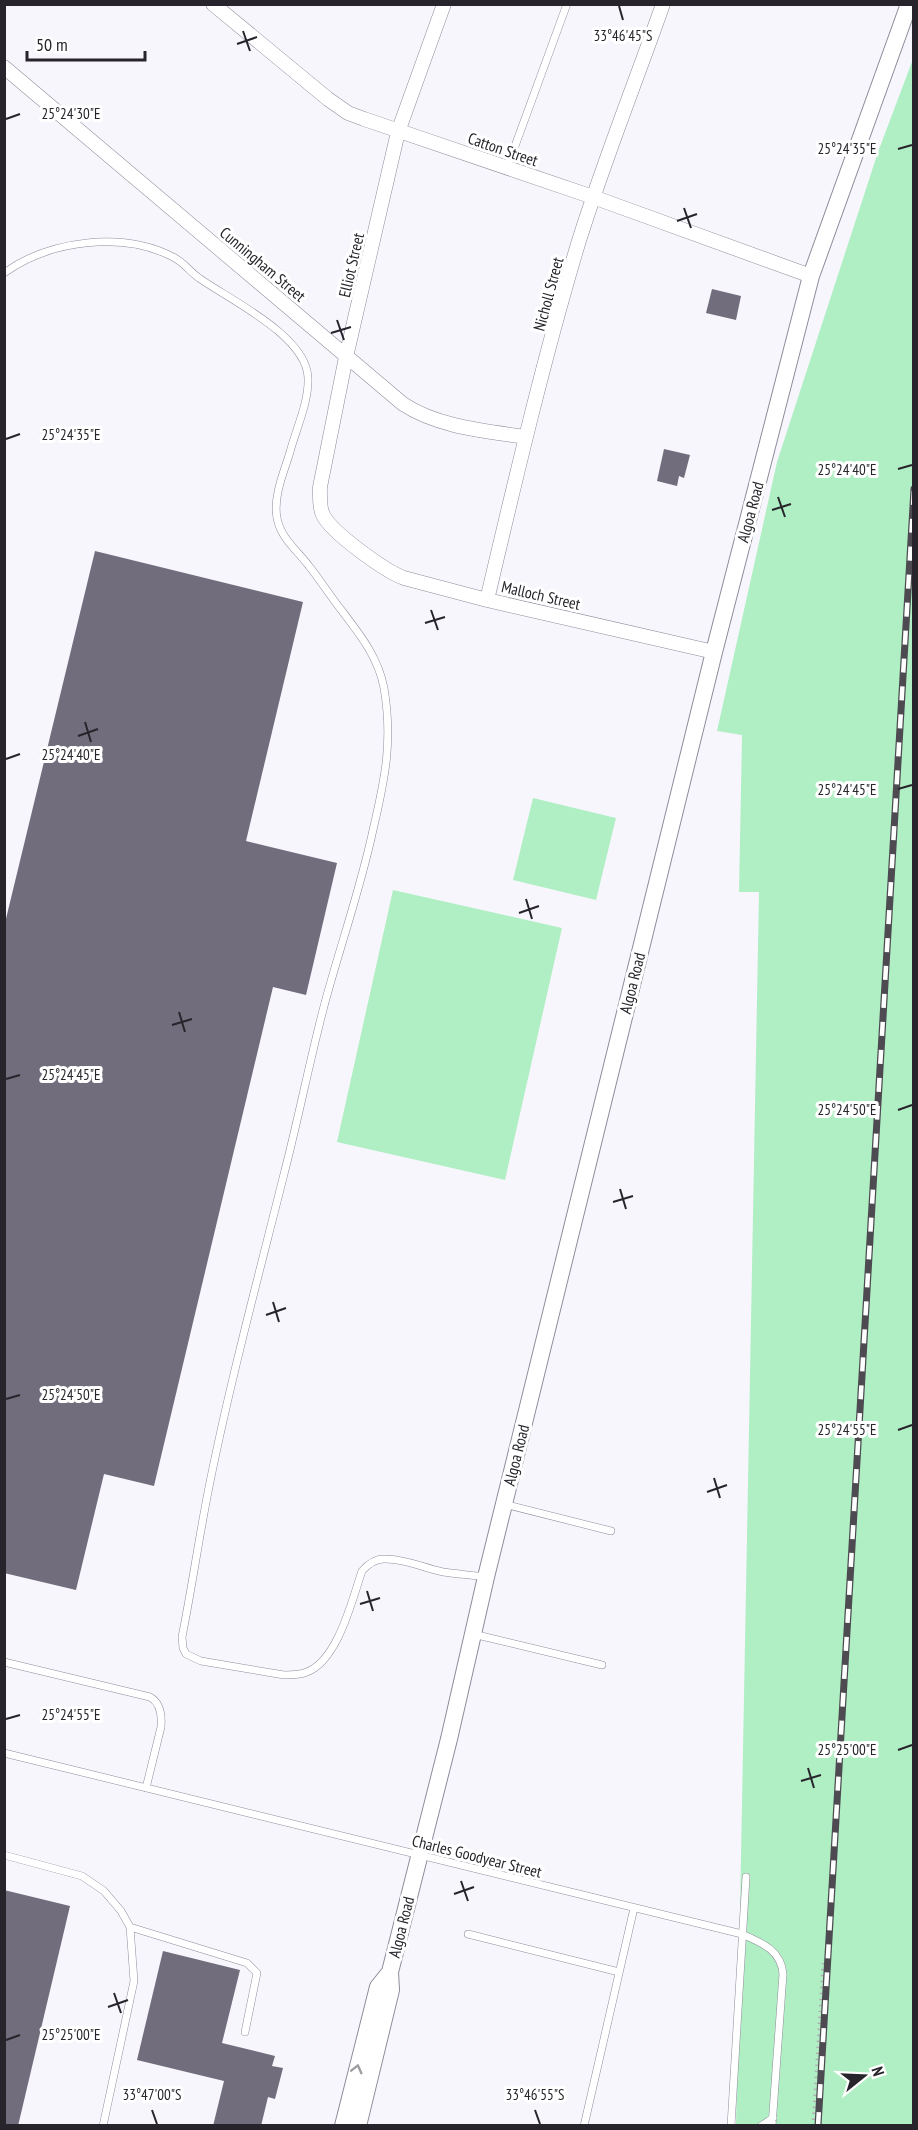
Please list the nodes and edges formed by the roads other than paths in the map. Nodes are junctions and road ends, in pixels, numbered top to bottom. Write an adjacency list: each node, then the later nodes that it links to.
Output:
1 (213, 4): 7 (street, Catton Street)
2 (444, 4): 7 (street, Elliot Street)
3 (567, 4): 8 (lane)
4 (663, 4): 9 (street, Nicholl Street)
5 (909, 4): 11 (street, Algoa Road)
6 (4, 67): 12 (street, Cunningham Street)
7 (398, 132): 8 (street, Catton Street); 12 (street, Elliot Street)
8 (507, 168): 9 (street, Catton Street)
9 (593, 197): 11 (street, Catton Street); 13 (street, Nicholl Street)
10 (4, 273): 19 (lane)
11 (812, 276): 16 (street, Algoa Road)
12 (346, 357): 13 (street, Cunningham Street); 14 (street, Elliot Street)
13 (525, 437): 15 (street, Nicholl Street)
14 (367, 555): 15 (street, Malloch Street)
15 (487, 600): 16 (street, Malloch Street)
16 (714, 652): 17 (street, Algoa Road)
17 (504, 1504): 18 (lane); 19 (street, Algoa Road)
18 (611, 1531)
19 (486, 1577): 20 (street, Algoa Road)
20 (473, 1634): 22 (lane); 26 (street, Algoa Road)
21 (4, 1662): 24 (lane)
22 (602, 1665)
23 (4, 1753): 24 (lane, Charles Goodyear Street)
24 (146, 1788): 26 (lane, Charles Goodyear Street)
25 (4, 1855): 29 (lane)
26 (418, 1855): 28 (lane, Charles Goodyear Street); 32 (street, Algoa Road)
27 (746, 1877): 31 (lane)
28 (634, 1908): 31 (lane, Charles Goodyear Street); 33 (lane)
29 (130, 1927): 34 (lane); 36 (lane)
30 (468, 1934): 33 (lane)
31 (742, 1934): 35 (lane, Charles Goodyear Street); 40 (lane)
32 (390, 1972): 37 (street, Algoa Road, one-way to 32); 38 (street, Algoa Road)
33 (619, 1972): 39 (lane)
34 (245, 2032)
35 (773, 2122): 41 (lane, Charles Goodyear Street)
36 (103, 2126)
37 (343, 2126)
38 (358, 2126)
39 (584, 2126)
40 (731, 2126)
41 (761, 2126)

